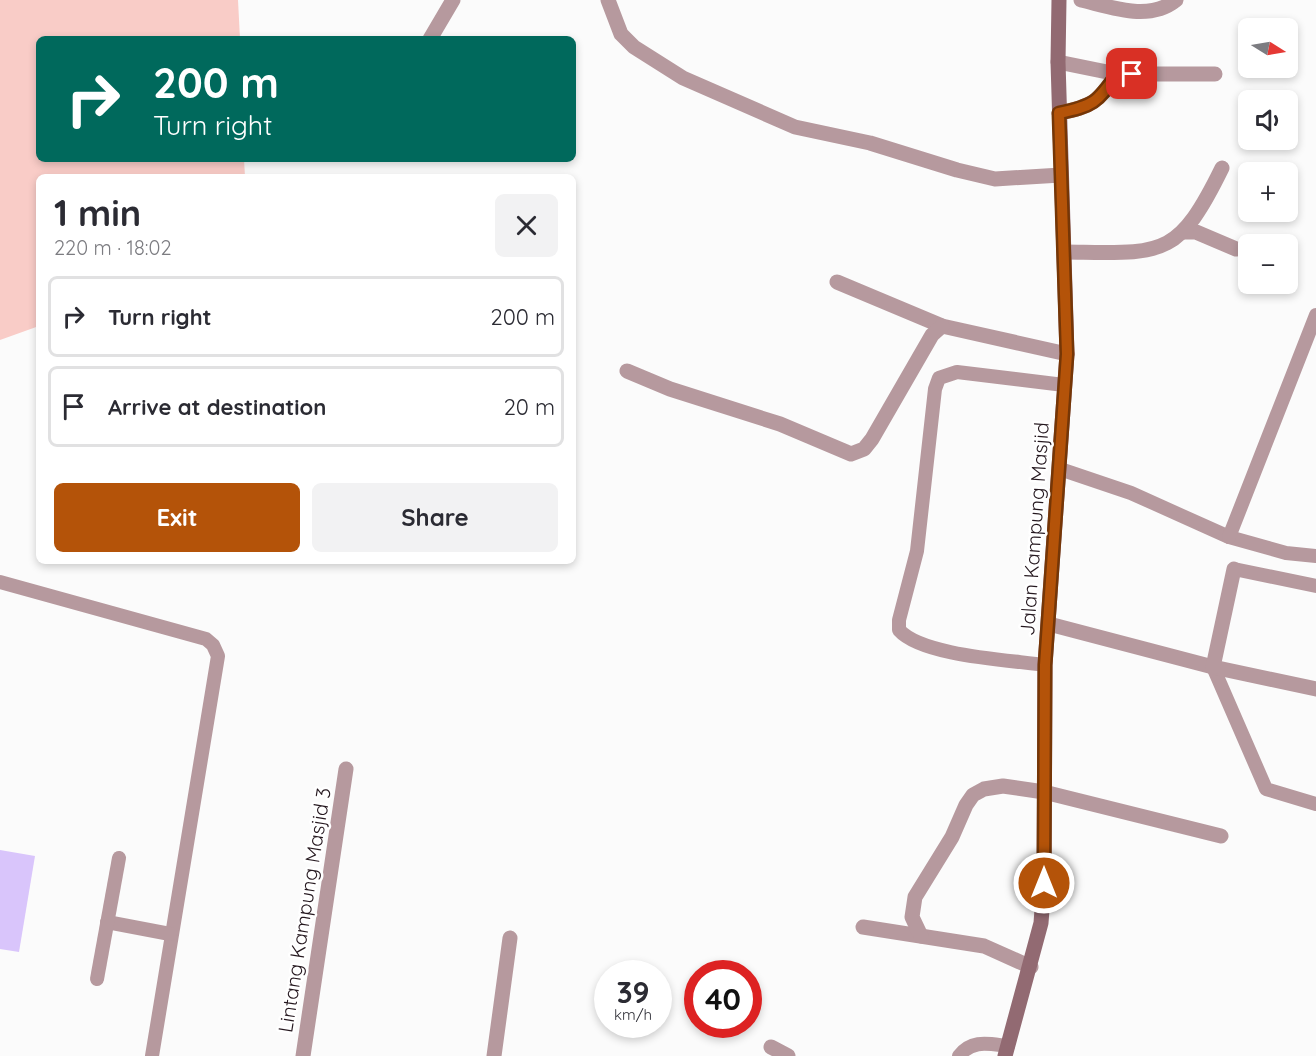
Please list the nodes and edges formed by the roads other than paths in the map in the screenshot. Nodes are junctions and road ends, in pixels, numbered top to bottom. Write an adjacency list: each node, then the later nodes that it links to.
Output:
1 (453, 0): 6 (street)
2 (608, 0): 12 (street)
3 (1059, 0): 7 (street, Jalan Kampung Masjid)
4 (1081, 0): 5 (street)
5 (1176, 0)
6 (432, 36)
7 (1058, 62): 8 (street); 10 (street, Jalan Kampung Masjid)
8 (1117, 74): 9 (street); 10 (street)
9 (1215, 74)
10 (1059, 113): 12 (street, Jalan Kampung Masjid)
11 (1222, 168): 13 (street)
12 (1061, 175): 15 (street, Jalan Kampung Masjid)
13 (1184, 232): 14 (street); 15 (street)
14 (1236, 249)
15 (1065, 252): 19 (street, Jalan Kampung Masjid)
16 (837, 282): 18 (street)
17 (1316, 315): 23 (lane)
18 (942, 326): 19 (street); 20 (street)
19 (1067, 354): 21 (street, Jalan Kampung Masjid)
20 (627, 371)
21 (1064, 385): 22 (street, Jalan Kampung Masjid); 29 (lane)
22 (1060, 469): 23 (lane); 28 (street, Jalan Kampung Masjid)
23 (1229, 537): 24 (lane)
24 (1316, 556)
25 (1234, 569): 27 (lane); 30 (street)
26 (0, 582): 39 (lane)
27 (1316, 586)
28 (1049, 624): 29 (street, Jalan Kampung Masjid); 30 (street)
29 (1045, 665): 33 (street, Jalan Kampung Masjid)
30 (1213, 668): 31 (street); 34 (lane)
31 (1316, 688)
32 (346, 769): 47 (street, Lintang Kampung Masjid 3)
33 (1044, 792): 35 (street); 40 (street); 42 (street, Jalan Kampung Masjid)
34 (1316, 804)
35 (1221, 836)
36 (119, 858): 37 (lane)
37 (107, 922): 39 (lane); 43 (lane)
38 (863, 927): 40 (street)
39 (170, 934): 46 (lane)
40 (921, 936): 42 (street)
41 (510, 938): 48 (street)
42 (1031, 967): 45 (street, Jalan Kampung Masjid)
43 (97, 979)
44 (771, 1047): 49 (street)
45 (1007, 1051): 50 (lane)
46 (152, 1056)
47 (303, 1056)
48 (494, 1056)
49 (788, 1056)
50 (959, 1056)

